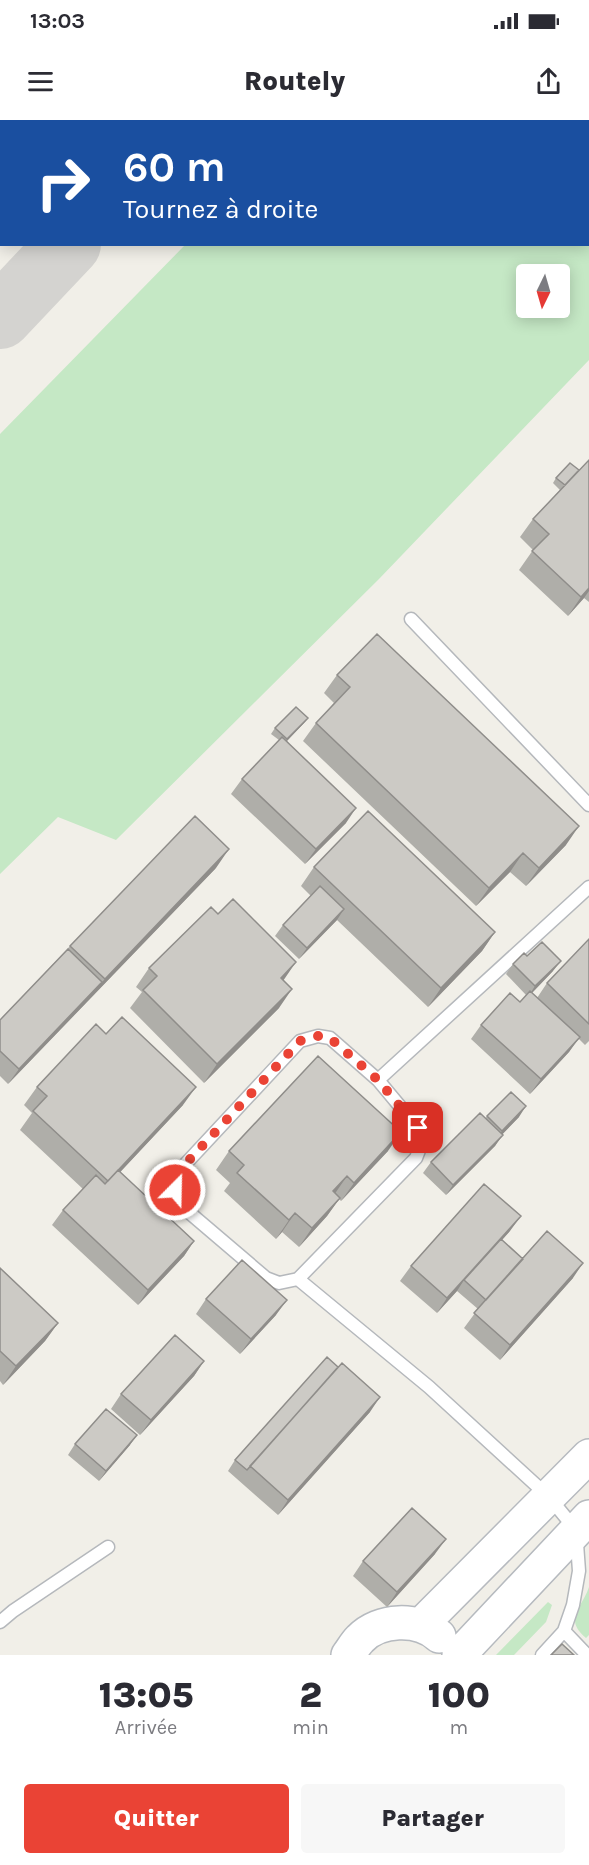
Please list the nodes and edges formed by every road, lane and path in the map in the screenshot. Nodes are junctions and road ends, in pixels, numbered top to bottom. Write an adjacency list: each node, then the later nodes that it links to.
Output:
1 (411, 619): 2 (lane)
2 (589, 805)
3 (589, 887): 4 (lane)
4 (378, 1080): 5 (lane); 5 (lane)
5 (298, 1279): 7 (lane)
6 (589, 1456): 7 (main road)
7 (549, 1497): 8 (lane); 11 (main road)
8 (583, 1523): 12 (lane); 14 (main road)
9 (108, 1547): 10 (lane)
10 (0, 1622)
11 (421, 1625): 13 (main road); 14 (main road)
12 (564, 1631): 15 (lane); 16 (lane)
13 (348, 1655)
14 (457, 1655)
15 (542, 1655)
16 (587, 1655)

